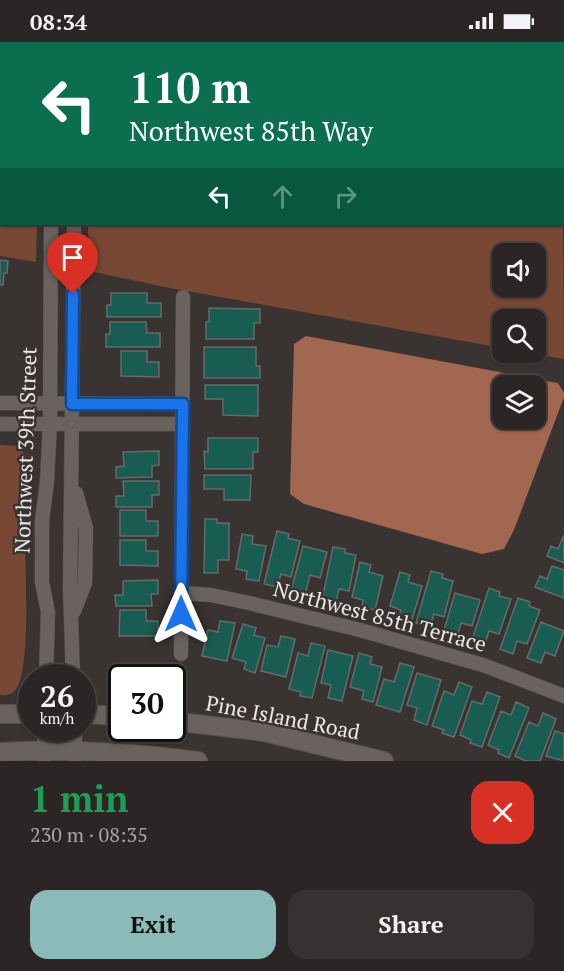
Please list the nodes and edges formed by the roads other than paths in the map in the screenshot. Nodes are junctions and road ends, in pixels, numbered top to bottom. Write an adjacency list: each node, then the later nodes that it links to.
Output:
1 (51, 225): 5 (street, Northwest 39th Street)
2 (74, 225): 6 (street, Northwest 39th Street)
3 (183, 297): 7 (street)
4 (0, 404): 5 (street)
5 (49, 404): 6 (street); 8 (street, Northwest 39th Street)
6 (72, 404): 7 (street); 10 (street, Northwest 39th Street)
7 (183, 404): 11 (street)
8 (50, 423): 9 (street); 10 (street); 14 (street, Northwest 39th Street)
9 (0, 424)
10 (71, 424): 11 (street); 15 (street, Northwest 39th Street)
11 (183, 424): 12 (street)
12 (181, 593): 13 (street); 16 (street, Northwest 85th Terrace)
13 (181, 654)
14 (46, 664)
15 (73, 664)
16 (564, 696)
17 (0, 714): 18 (main road)
18 (18, 714)
19 (186, 723): 24 (main road, Pine Island Road)
20 (0, 752): 21 (main road)
21 (44, 756): 22 (main road)
22 (75, 756): 23 (main road)
23 (198, 761)
24 (384, 761)

